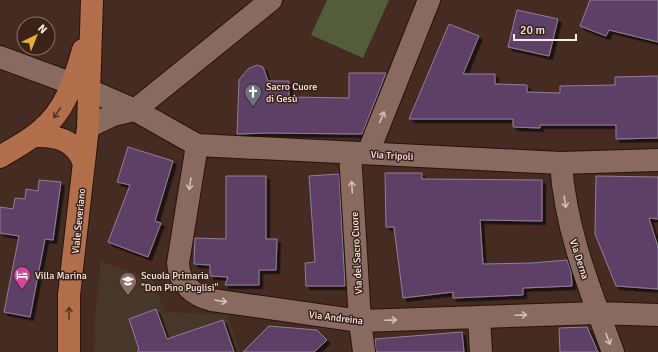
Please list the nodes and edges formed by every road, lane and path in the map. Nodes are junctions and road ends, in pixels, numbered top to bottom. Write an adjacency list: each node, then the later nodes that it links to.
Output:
1 (92, 0): 5 (main road, Viale Severiano)
2 (271, 0): 6 (street)
3 (429, 0): 10 (street, Via del Sacro Cuore, one-way to 3)
4 (0, 57): 5 (street, Via Tripoli)
5 (81, 87): 6 (street, Via Tripoli); 7 (main road, Viale Severiano); 8 (main road, one-way to 8)
6 (135, 110): 7 (street); 9 (street, Via Tripoli)
7 (88, 127): 13 (main road, Viale Severiano)
8 (34, 136): 11 (main road); 13 (main road)
9 (197, 145): 10 (street, Via Tripoli); 18 (street, Via Andreina, one-way to 18)
10 (359, 153): 14 (street, Via Tripoli); 18 (street, Via del Sacro Cuore, one-way to 10)
11 (0, 157)
12 (658, 160): 14 (street, Via Tripoli)
13 (84, 163): 19 (main road, Viale Severiano, one-way to 13)
14 (561, 163): 15 (street, Via Derna, one-way to 15)
15 (598, 313): 16 (street, Via Andreina); 17 (street, Via Andreina, one-way to 15); 22 (street, Via Derna, one-way to 22)
16 (658, 315)
17 (479, 317): 18 (street, Via Andreina, one-way to 17); 21 (street)
18 (360, 321): 20 (street, Via del Sacro Cuore)
19 (69, 352)
20 (364, 352)
21 (481, 352)
22 (612, 352)

